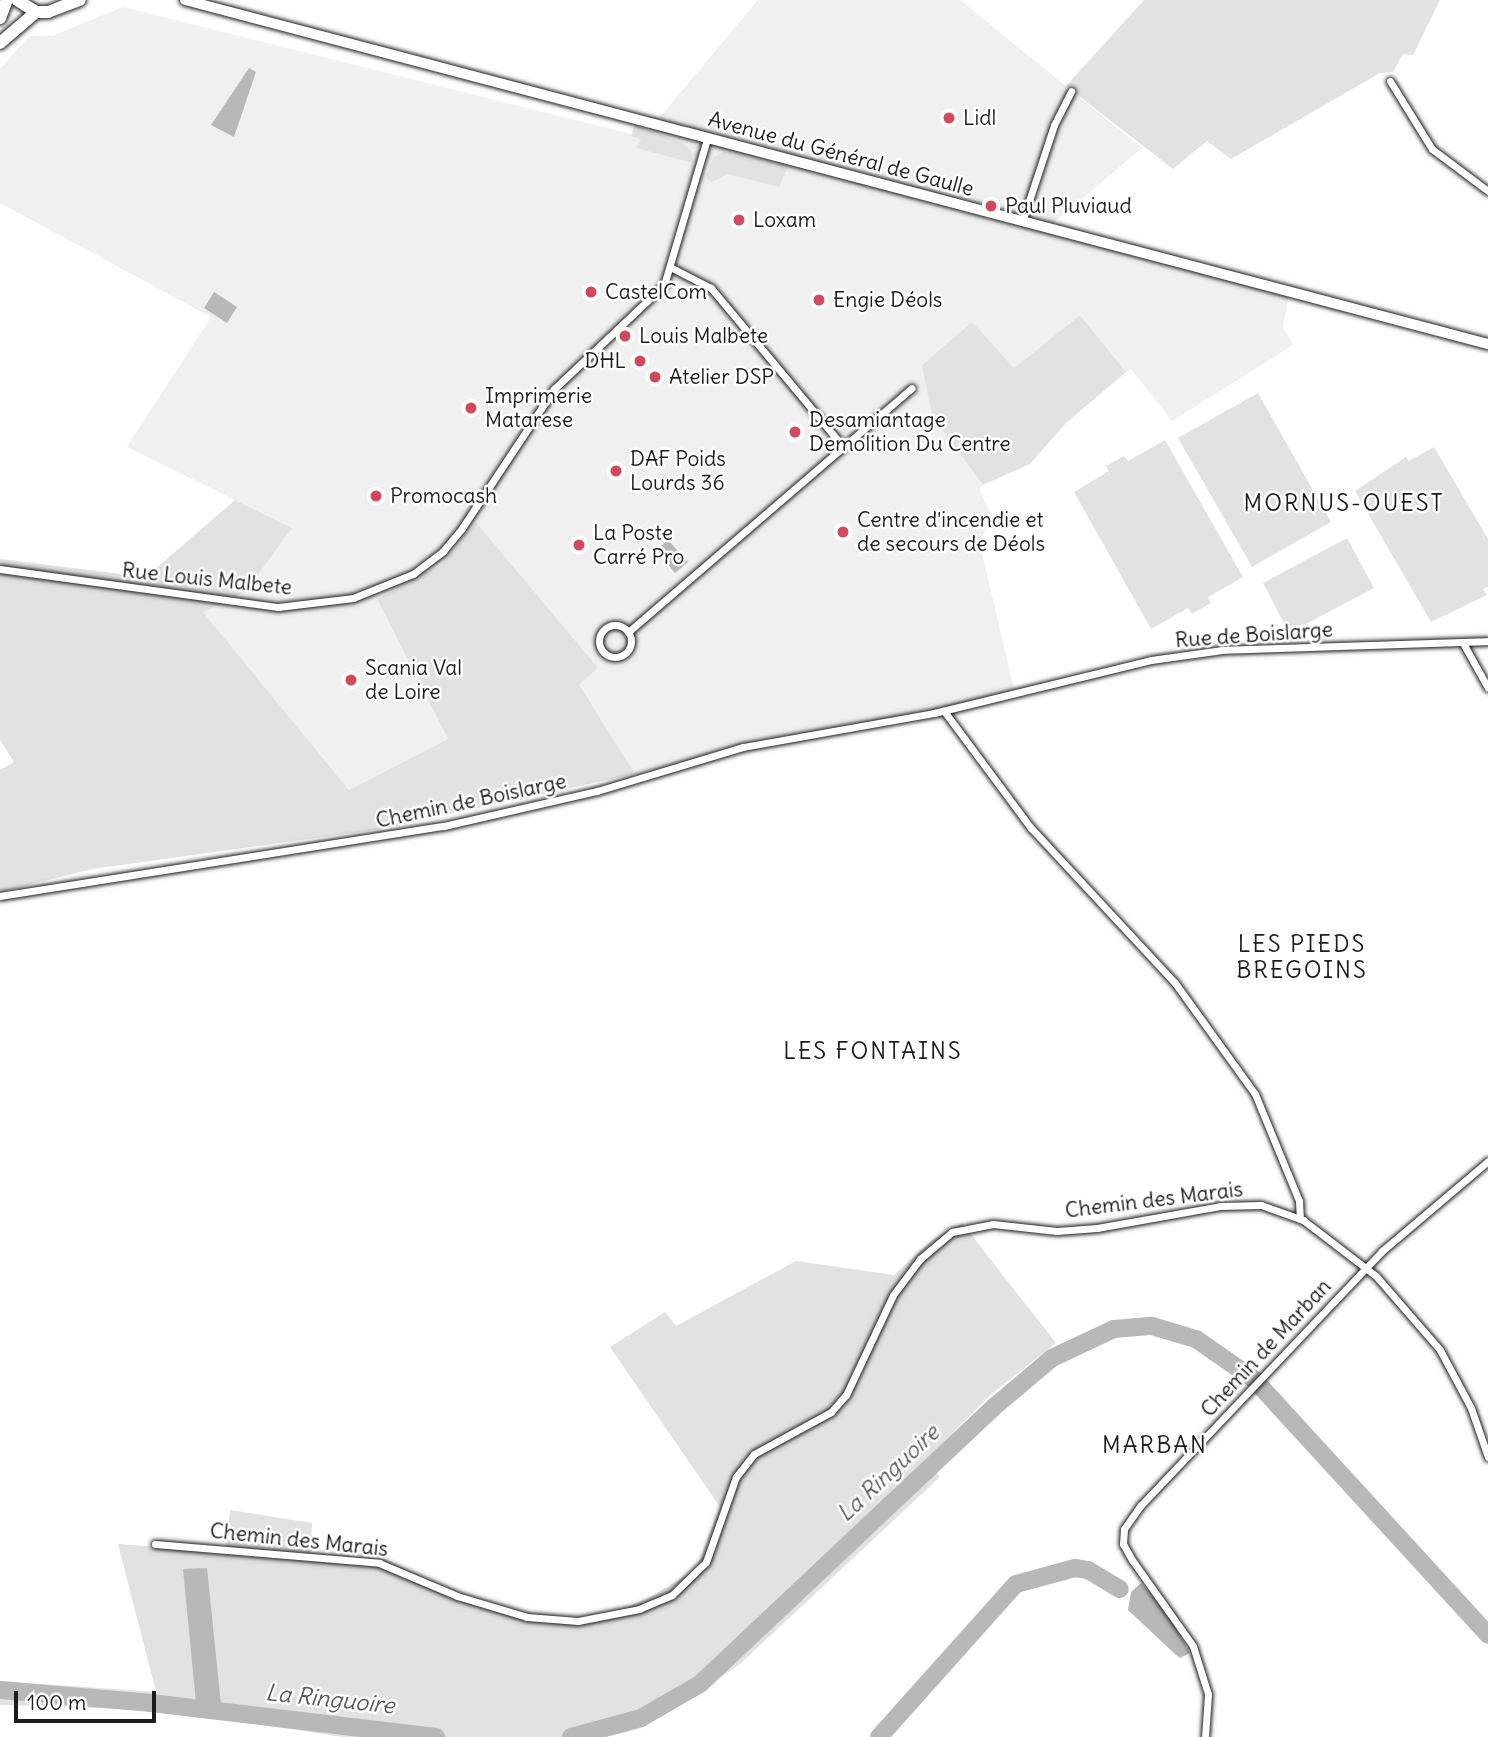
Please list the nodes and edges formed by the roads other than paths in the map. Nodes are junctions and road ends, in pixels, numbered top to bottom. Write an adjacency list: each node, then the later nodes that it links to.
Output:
1 (7, 0): 6 (main road)
2 (17, 0): 5 (main road)
3 (80, 0): 5 (main road)
4 (185, 0): 10 (main road, Avenue du Général de Gaulle)
5 (36, 12): 7 (main road)
6 (0, 18)
7 (0, 43)
8 (1390, 81): 11 (street)
9 (1072, 90): 12 (street)
10 (708, 139): 12 (main road, Avenue du Général de Gaulle); 13 (street, Rue Louis Malbete)
11 (1488, 191)
12 (1022, 222): 14 (main road, Avenue du Général de Gaulle)
13 (672, 268): 16 (street); 17 (street, Rue Louis Malbete)
14 (1488, 344)
15 (912, 388): 16 (street)
16 (842, 445): 18 (street)
17 (0, 569)
18 (628, 632): 18 (street)
19 (1488, 641): 20 (street, Rue de Boislarge)
20 (1463, 643): 21 (street); 22 (street, Rue de Boislarge)
21 (1488, 688)
22 (944, 711): 23 (street, Chemin de Boislarge); 25 (street)
23 (0, 896)
24 (1488, 1161): 26 (street)
25 (1300, 1219): 26 (street, Chemin des Marais); 28 (street, Chemin des Marais)
26 (1366, 1267): 27 (street, Chemin des Marais); 29 (street, Chemin de Marban)
27 (1488, 1457)
28 (155, 1544)
29 (1205, 1737)

